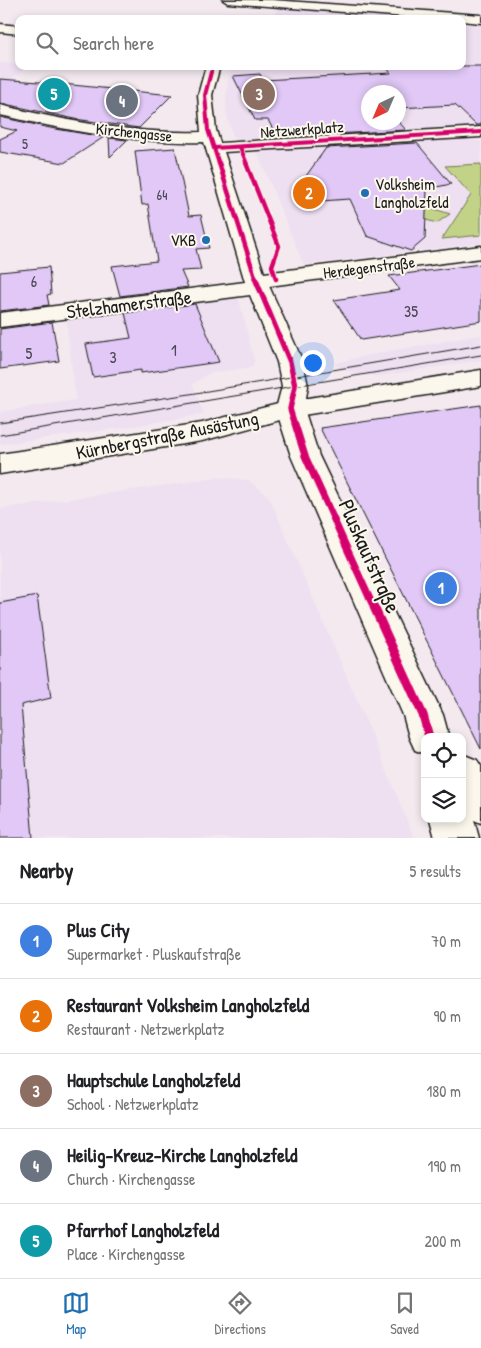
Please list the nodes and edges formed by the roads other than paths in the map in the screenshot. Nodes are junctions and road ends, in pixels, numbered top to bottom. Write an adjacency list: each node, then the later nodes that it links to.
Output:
1 (228, 0): 2 (street)
2 (268, 1): 3 (street); 4 (street)
3 (257, 13)
4 (434, 15)
5 (466, 18): 6 (street)
6 (481, 19)
7 (0, 28): 8 (street)
8 (15, 30)
9 (212, 70): 12 (street)
10 (0, 110): 12 (street, Kirchengasse)
11 (481, 132): 12 (street, Netzwerkplatz)
12 (212, 143): 14 (street)
13 (481, 252): 14 (street, Herdegenstraße)
14 (257, 284): 15 (street, Stelzhamerstraße); 17 (street)
15 (0, 320)
16 (481, 378): 17 (street, Kürnbergstraße Ausästung)
17 (290, 409): 18 (street, Kürnbergstraße Ausästung); 19 (street, Pluskaufstraße)
18 (0, 464)
19 (430, 730)
20 (465, 778): 21 (street)
21 (481, 802)
22 (453, 823): 23 (street)
23 (457, 838)

